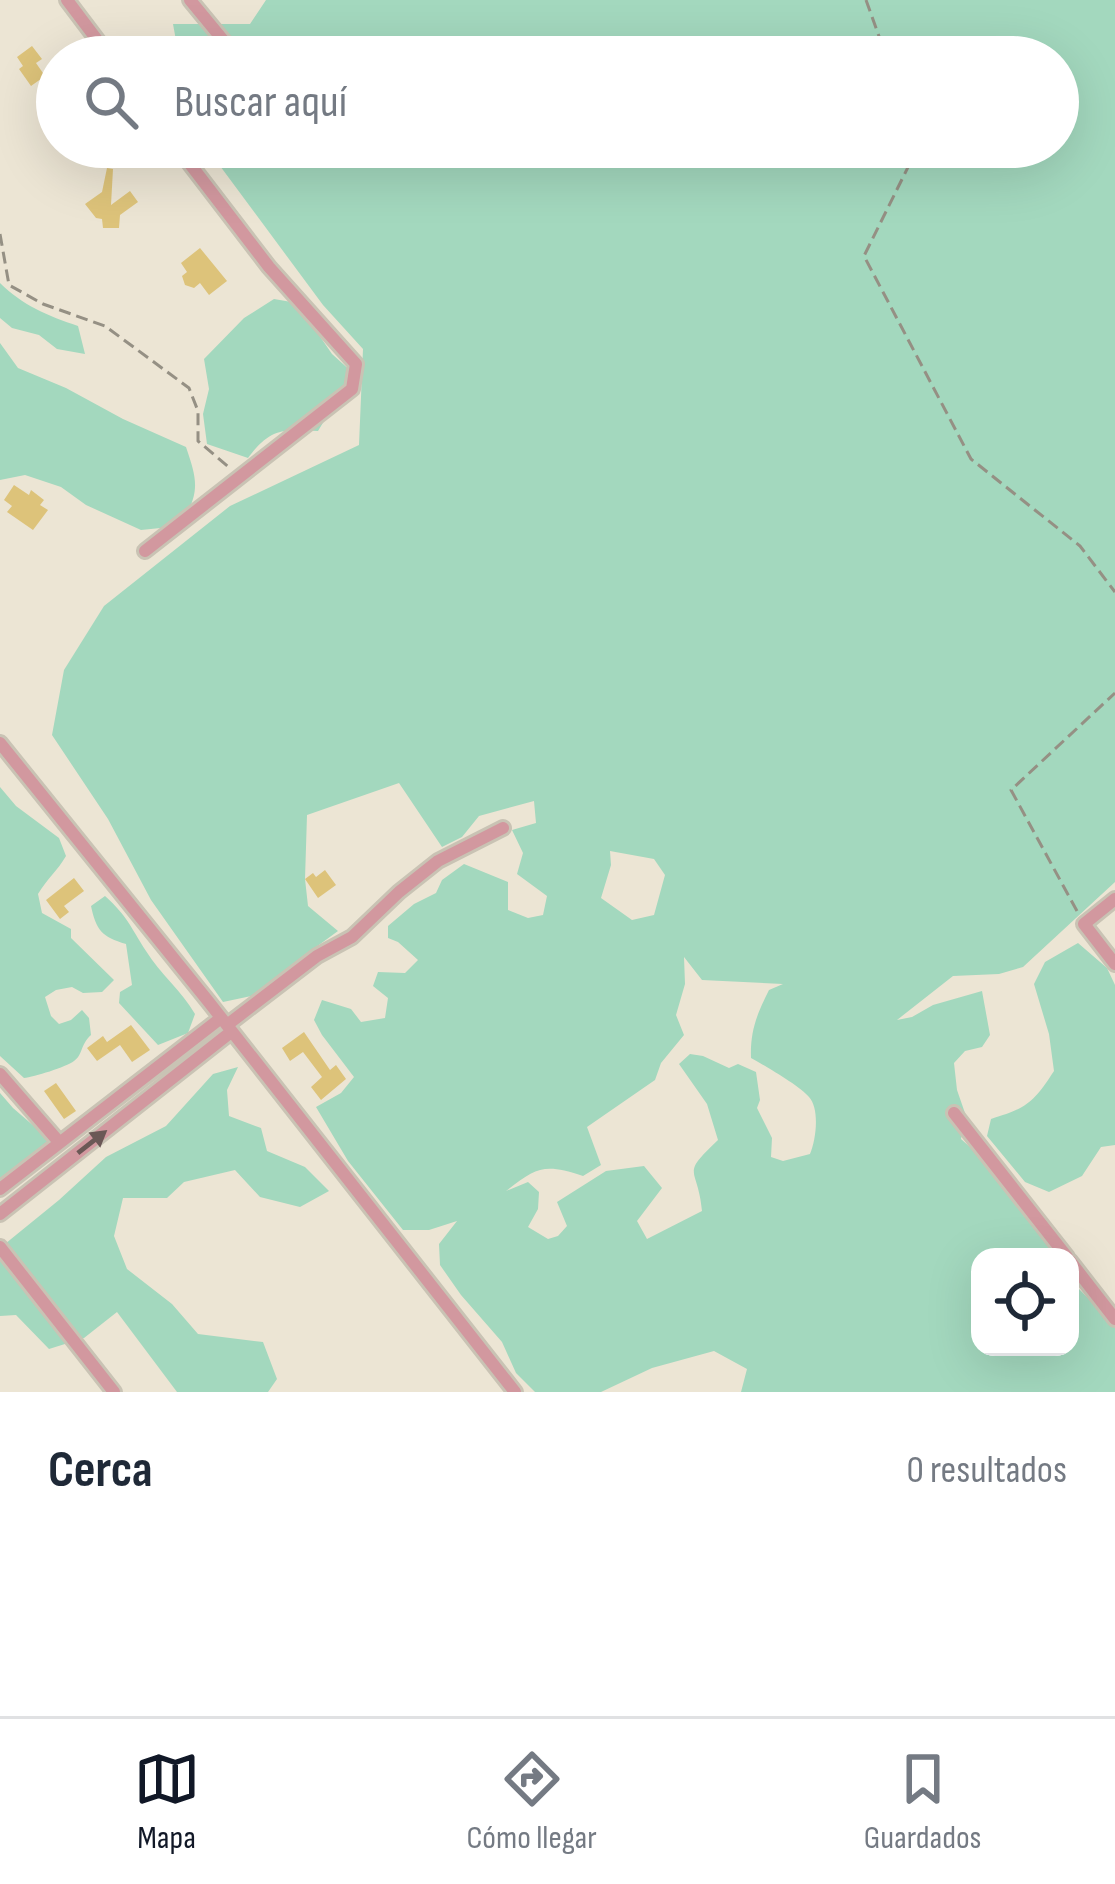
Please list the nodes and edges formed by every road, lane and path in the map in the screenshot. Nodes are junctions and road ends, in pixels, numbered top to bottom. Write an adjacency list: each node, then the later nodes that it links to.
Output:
1 (67, 0): 4 (street)
2 (190, 0): 5 (street)
3 (866, 0): 6 (path)
4 (94, 36)
5 (220, 36)
6 (879, 36)
7 (193, 168): 10 (street)
8 (908, 168): 12 (path)
9 (0, 234): 10 (path)
10 (239, 476): 11 (street)
11 (145, 550)
12 (1115, 592)
13 (1115, 693): 17 (path)
14 (0, 742): 19 (street)
15 (503, 828): 19 (street)
16 (1115, 899): 17 (street)
17 (1084, 924): 18 (street)
18 (1115, 964)
19 (226, 1025): 22 (street); 24 (street, one-way to 19); 30 (street)
20 (0, 1074): 22 (street)
21 (954, 1113): 26 (street)
22 (59, 1142): 23 (street)
23 (0, 1189)
24 (0, 1214)
25 (0, 1247): 29 (street)
26 (1059, 1248)
27 (1079, 1273): 28 (street)
28 (1115, 1318)
29 (114, 1392)
30 (515, 1392)

